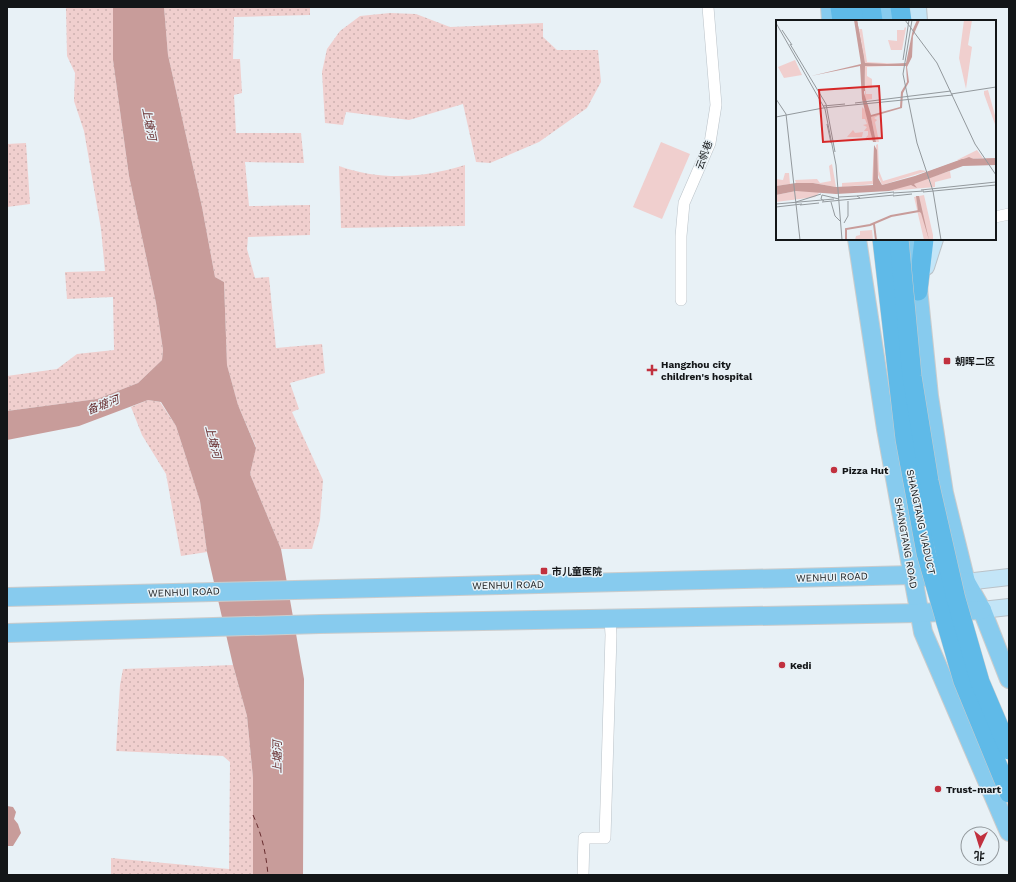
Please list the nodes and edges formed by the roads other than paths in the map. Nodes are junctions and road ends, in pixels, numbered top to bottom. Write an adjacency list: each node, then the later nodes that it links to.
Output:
1 (708, 7): 25 (street, 云帆巷)
2 (830, 7): 9 (main road)
3 (840, 7): 10 (highway)
4 (856, 7): 11 (highway)
5 (871, 7): 12 (highway)
6 (889, 7): 13 (main road)
7 (900, 7): 14 (highway)
8 (918, 7): 15 (main road)
9 (831, 20)
10 (842, 20)
11 (858, 20)
12 (873, 20)
13 (890, 20)
14 (902, 20)
15 (919, 20)
16 (1009, 214): 17 (street)
17 (996, 217)
18 (857, 240): 26 (main road, SHANGTANG ROAD)
19 (882, 240): 37 (highway, SHANGTANG VIADUCT, bridge)
20 (899, 240): 36 (highway, SHANGTANG VIADUCT, bridge)
21 (913, 240): 24 (main road)
22 (924, 240): 24 (highway)
23 (935, 240): 24 (main road)
24 (918, 291): 28 (main road)
25 (681, 300)
26 (912, 575): 28 (main road, WENHUI ROAD); 29 (main road, WENHUI ROAD); 32 (main road, SHANGTANG ROAD)
27 (1009, 577): 28 (main road, WENHUI ROAD)
28 (966, 582): 31 (main road)
29 (7, 597)
30 (1009, 606): 31 (main road)
31 (982, 610): 32 (main road); 35 (main road)
32 (919, 613): 33 (main road); 38 (main road, SHANGTANG ROAD)
33 (610, 618): 34 (main road); 39 (street)
34 (7, 633)
35 (1009, 679)
36 (1009, 750)
37 (1009, 793)
38 (1009, 832)
39 (583, 875)

